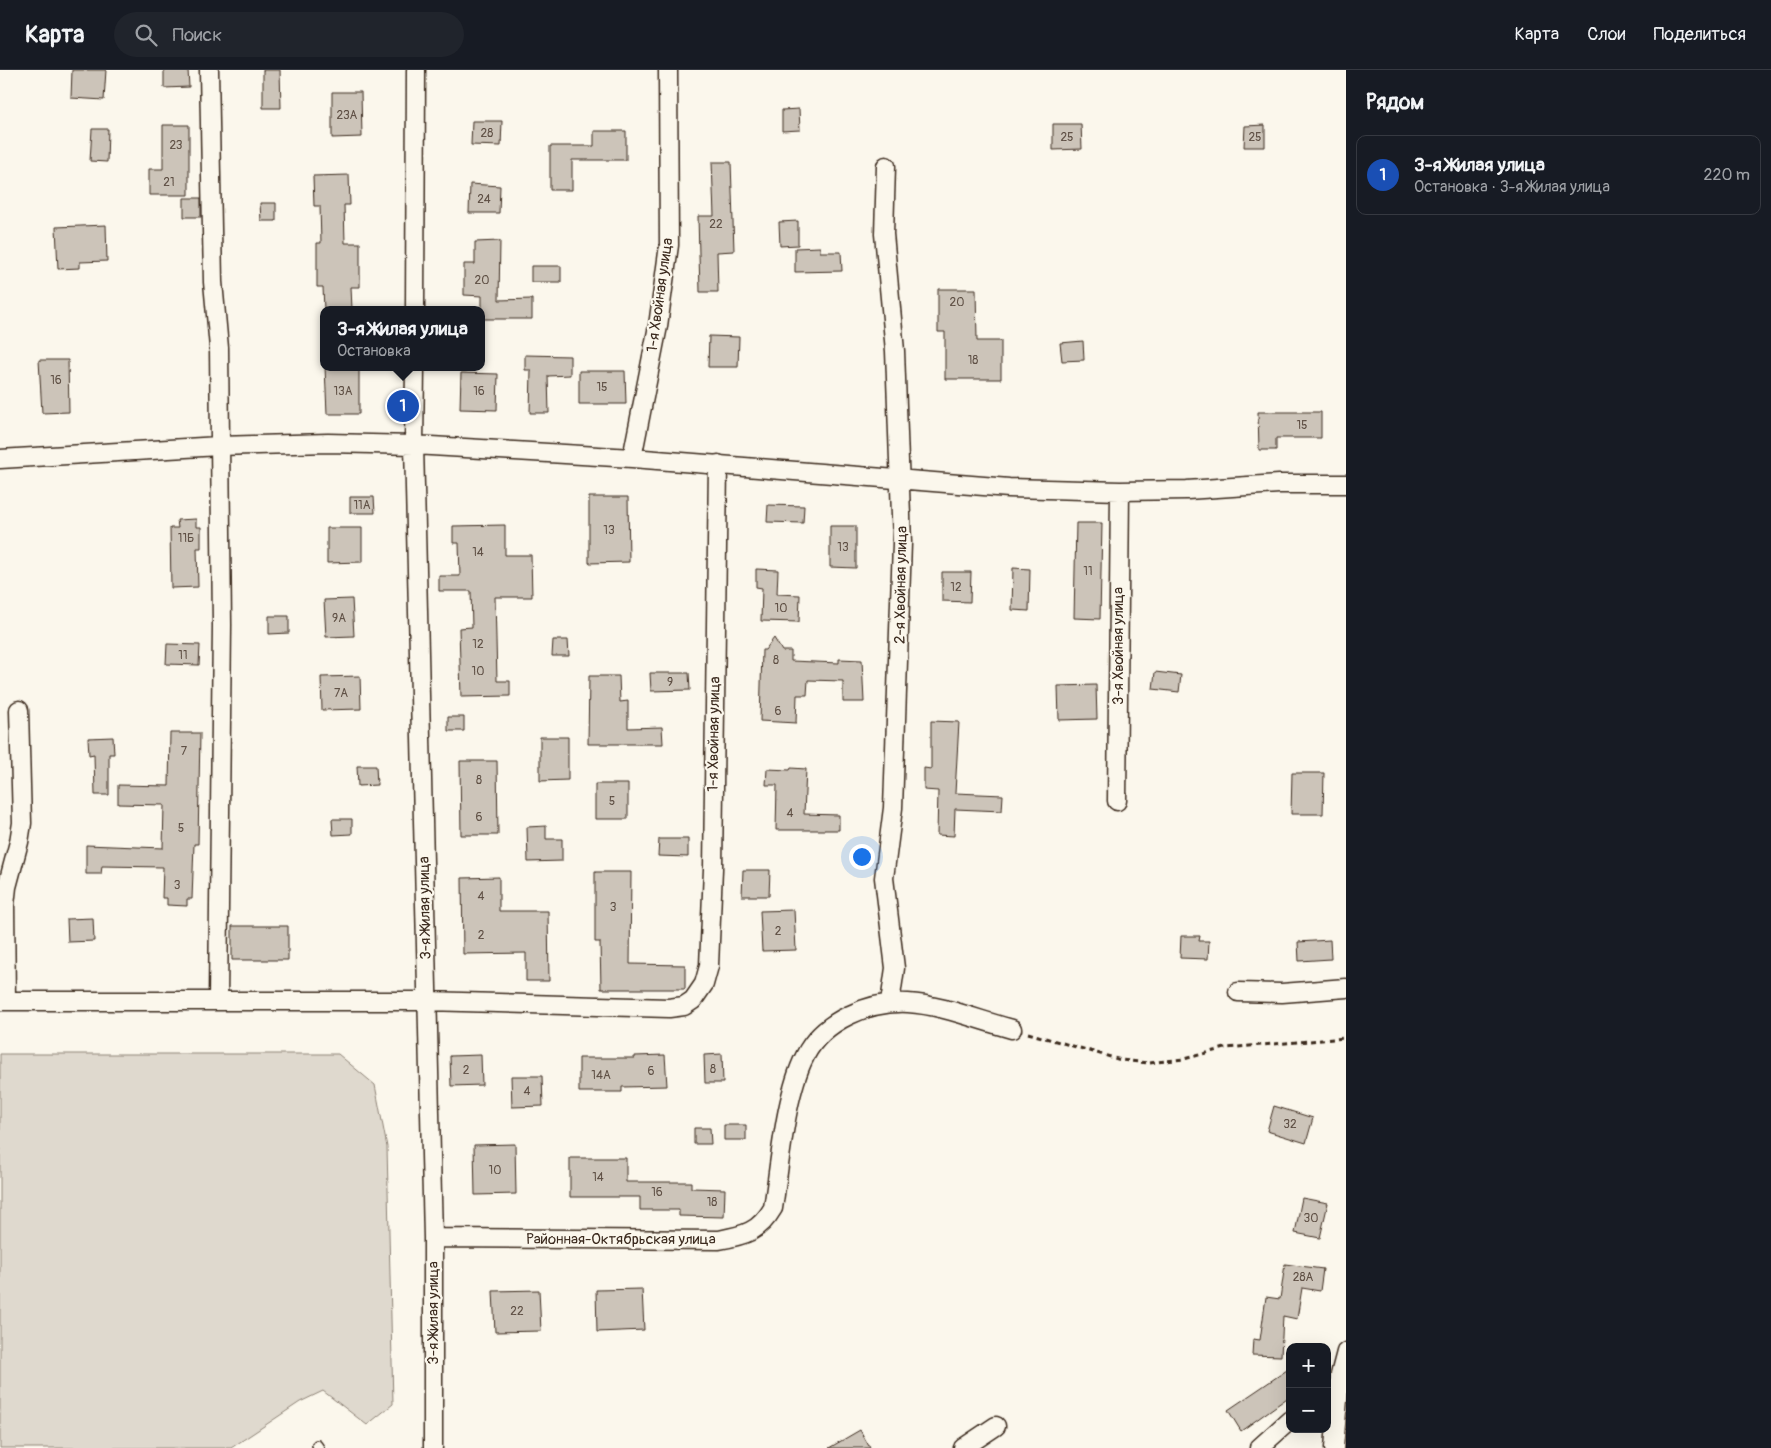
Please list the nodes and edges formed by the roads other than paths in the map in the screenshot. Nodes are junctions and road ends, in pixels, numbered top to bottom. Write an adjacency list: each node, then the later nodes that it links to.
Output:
1 (209, 70): 8 (street)
2 (416, 70): 5 (street)
3 (668, 70): 9 (street, 1-я Хвойная улица)
4 (886, 166): 12 (street, 2-я Хвойная улица)
5 (415, 306)
6 (415, 371): 7 (street, 3-я Жилая улица)
7 (414, 445): 8 (street); 9 (street); 21 (street, 3-я Жилая улица)
8 (220, 446): 10 (street); 19 (street)
9 (632, 458): 11 (street)
10 (0, 460)
11 (718, 464): 12 (street); 21 (street, 1-я Хвойная улица)
12 (901, 478): 14 (street); 22 (street, 2-я Хвойная улица)
13 (1346, 484): 14 (street)
14 (1120, 491): 16 (street, 3-я Хвойная улица)
15 (19, 710): 20 (street)
16 (1117, 801)
17 (1346, 988): 18 (street)
18 (1238, 992)
19 (218, 1000): 20 (street); 21 (street)
20 (3, 1001)
21 (427, 1002): 24 (street, 3-я Жилая улица)
22 (890, 1003): 23 (street, Районная-Октябрьская улица); 24 (street, Районная-Октябрьская улица)
23 (1012, 1029)
24 (433, 1238): 29 (street, 3-я Жилая улица)
25 (1346, 1352): 26 (street)
26 (1334, 1381): 32 (street)
27 (1286, 1424): 31 (street)
28 (996, 1426): 30 (street)
29 (433, 1448)
30 (963, 1448)
31 (1259, 1448)
32 (1334, 1448)

